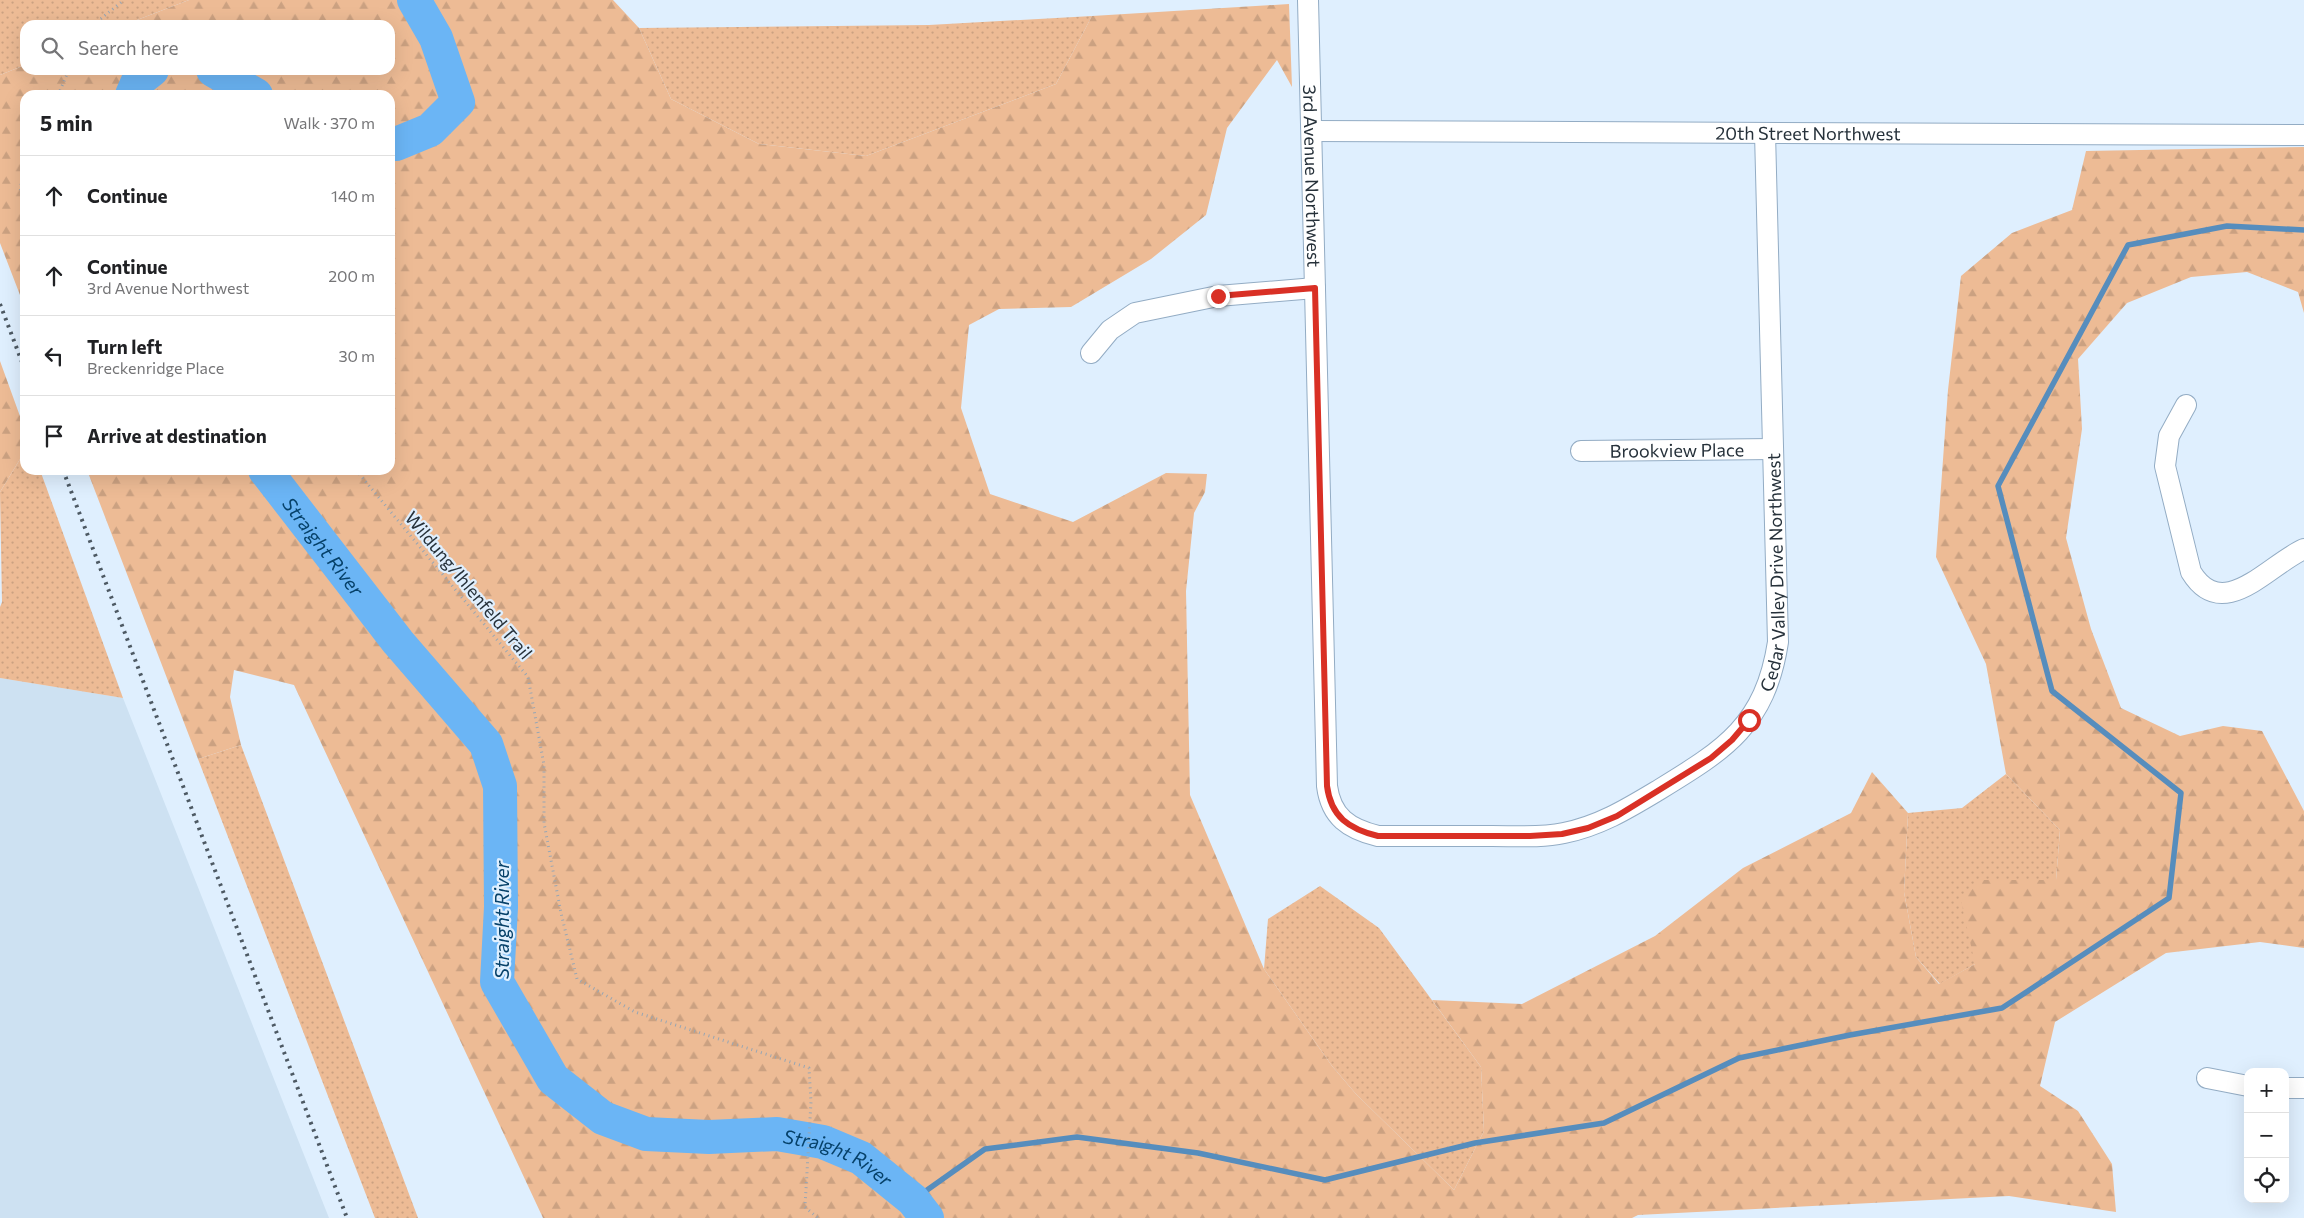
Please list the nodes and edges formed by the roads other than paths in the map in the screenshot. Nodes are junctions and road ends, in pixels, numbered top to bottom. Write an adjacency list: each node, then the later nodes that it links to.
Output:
1 (1308, 0): 2 (street, 3rd Avenue Northwest)
2 (1312, 131): 3 (street, 20th Street Northwest); 5 (street, 3rd Avenue Northwest)
3 (1765, 133): 4 (street, 20th Street Northwest); 8 (street, Cedar Valley Drive Northwest)
4 (2304, 135)
5 (1315, 288): 6 (street); 11 (street, 3rd Avenue Northwest)
6 (1090, 353)
7 (2186, 405): 10 (street)
8 (1773, 448): 9 (street, Brookview Place); 11 (street, Cedar Valley Drive Northwest)
9 (1581, 451)
10 (2304, 549)
11 (1378, 836)
12 (2207, 1078): 13 (street)
13 (2244, 1085)
14 (2289, 1088): 15 (street)
15 (2304, 1088)

